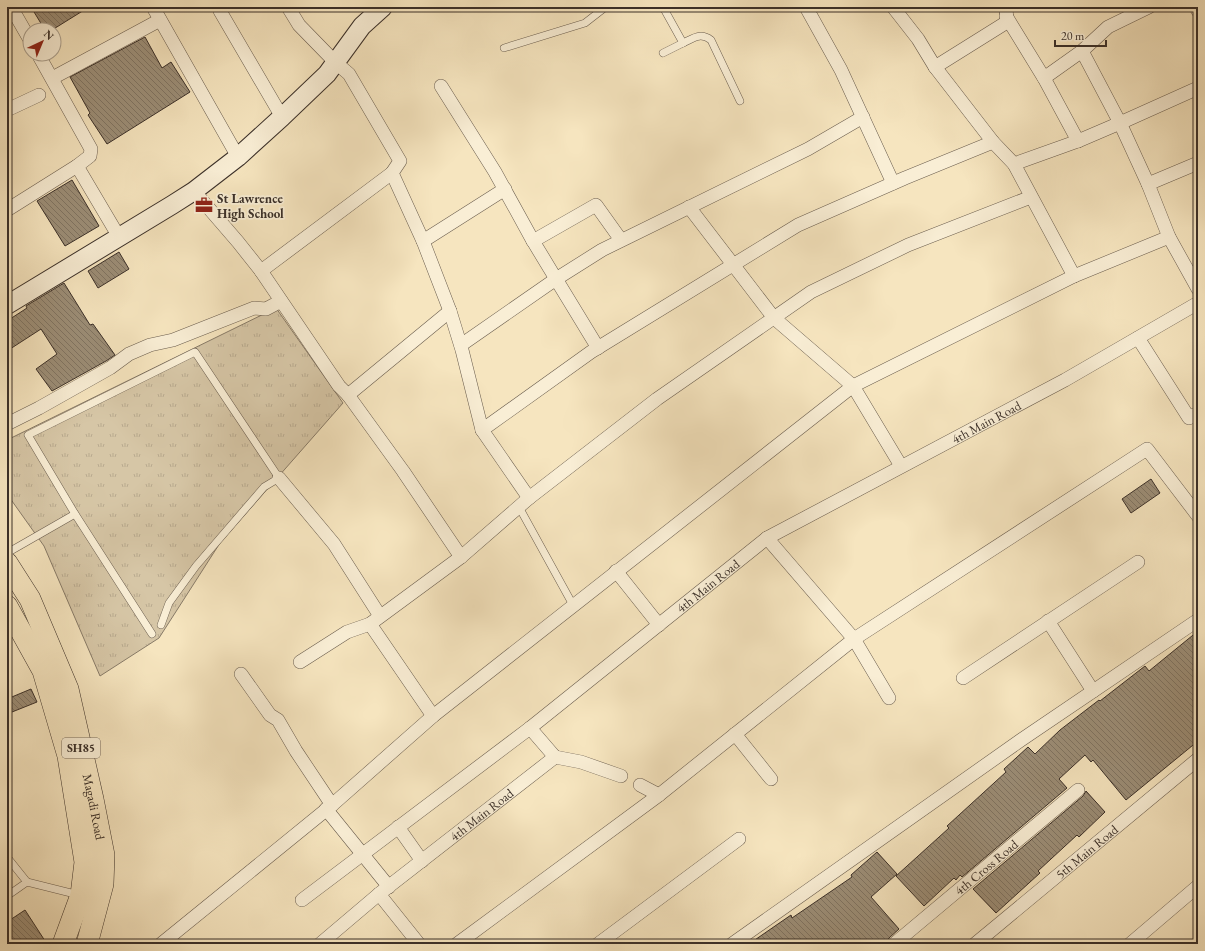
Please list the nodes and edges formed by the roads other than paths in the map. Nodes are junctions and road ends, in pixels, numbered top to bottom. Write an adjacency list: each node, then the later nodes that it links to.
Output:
1 (11, 7): 15 (street)
2 (153, 7): 14 (street)
3 (288, 7): 21 (street)
4 (383, 7): 21 (street)
5 (603, 7): 17 (lane)
6 (663, 7): 16 (lane)
7 (806, 7): 31 (street)
8 (893, 7): 22 (street)
9 (1149, 7): 18 (street)
10 (1196, 7): 13 (street)
11 (220, 11): 30 (street)
12 (1006, 12): 22 (street); 24 (street)
13 (1198, 12)
14 (160, 20): 23 (street); 35 (street)
15 (22, 26)
16 (683, 43): 19 (lane); 28 (lane)
17 (504, 48)
18 (1082, 51): 24 (street); 32 (street)
19 (663, 53)
20 (42, 62): 38 (street)
21 (335, 62): 30 (street); 39 (street)
22 (935, 68): 34 (street)
23 (58, 75)
24 (1044, 78): 33 (street)
25 (441, 86): 42 (street)
26 (1198, 88): 32 (street)
27 (39, 95): 29 (street)
28 (740, 101)
29 (7, 110)
30 (282, 117): 35 (street)
31 (862, 117): 40 (street); 45 (street)
32 (1120, 123): 33 (street); 41 (street)
33 (1078, 141): 37 (street)
34 (993, 142): 37 (street); 40 (street)
35 (238, 157): 43 (street)
36 (1198, 163): 41 (street)
37 (1014, 164): 44 (street)
38 (77, 166): 46 (street); 47 (street)
39 (392, 173): 50 (street); 53 (street)
40 (893, 183): 52 (street)
41 (1148, 184): 48 (street)
42 (505, 189): 50 (street); 51 (street)
43 (194, 190): 47 (street); 53 (street)
44 (1031, 196): 54 (street); 61 (street)
45 (689, 207): 49 (street); 52 (street)
46 (7, 210)
47 (119, 237): 58 (street)
48 (1169, 238): 54 (street); 56 (street)
49 (621, 240): 51 (street); 55 (street)
50 (423, 241): 60 (street)
51 (533, 241): 55 (street)
52 (734, 265): 61 (street); 64 (street)
53 (261, 271): 57 (street)
54 (1074, 276): 65 (street)
55 (556, 279): 63 (street); 64 (street)
56 (1198, 289)
57 (281, 301): 66 (street); 68 (street)
58 (7, 304)
59 (1198, 304): 62 (street, 4th Main Road)
60 (450, 311): 63 (street); 66 (street)
61 (774, 318): 65 (street); 72 (street)
62 (1138, 338): 67 (street); 70 (street, 4th Main Road)
63 (461, 345): 69 (street)
64 (598, 348): 69 (street)
65 (853, 386): 70 (street); 80 (street)
66 (348, 395): 77 (street)
67 (1198, 413)
68 (7, 424)
69 (482, 430): 72 (street)
70 (902, 466): 75 (street, 4th Main Road)
71 (279, 478): 73 (lane); 83 (street); 86 (lane)
72 (524, 503): 77 (street); 81 (lane)
73 (75, 514): 76 (lane); 88 (lane)
74 (1198, 516): 89 (street)
75 (768, 538): 87 (street, 4th Main Road); 89 (street)
76 (7, 553)
77 (461, 557): 83 (street)
78 (1138, 562): 85 (street)
79 (7, 563): 118 (main road, Magadi Road / SH85)
80 (616, 571): 81 (street); 87 (street)
81 (573, 605): 95 (street)
82 (7, 606): 114 (main road, Magadi Road / SH85)
83 (375, 620): 90 (street); 95 (street)
84 (1198, 620): 93 (street)
85 (1048, 621): 92 (street); 93 (street)
86 (161, 625)
87 (659, 625): 96 (street, 4th Main Road)
88 (152, 634)
89 (854, 639): 94 (street); 97 (street)
90 (300, 662)
91 (241, 674): 105 (street)
92 (963, 678)
93 (1093, 691): 124 (street)
94 (889, 698)
95 (433, 716): 105 (street)
96 (530, 728): 98 (street); 106 (street, 4th Main Road)
97 (735, 734): 101 (street); 104 (street)
98 (555, 757): 100 (street); 110 (street, 4th Main Road)
99 (1198, 759): 126 (street, 5th Main Road)
100 (621, 776)
101 (771, 779)
102 (640, 786): 104 (street)
103 (1078, 790): 125 (street, 4th Cross Road)
104 (658, 795): 122 (street)
105 (329, 807): 108 (street); 119 (street)
106 (398, 827): 108 (street, 4th Main Road); 110 (street)
107 (739, 839): 123 (street)
108 (362, 854): 113 (street); 116 (street, 4th Main Road)
109 (7, 857): 111 (lane)
110 (422, 861): 113 (street, 4th Main Road)
111 (27, 882): 114 (lane); 115 (lane)
112 (1198, 886): 127 (street)
113 (384, 891): 120 (street, 4th Main Road); 121 (street)
114 (81, 895): 117 (main road, Magadi Road / SH85)
115 (7, 896)
116 (302, 900)
117 (63, 944)
118 (86, 944)
119 (161, 944)
120 (320, 944)
121 (419, 944)
122 (457, 944)
123 (598, 944)
124 (732, 944)
125 (894, 944)
126 (975, 944)
127 (1130, 944)

